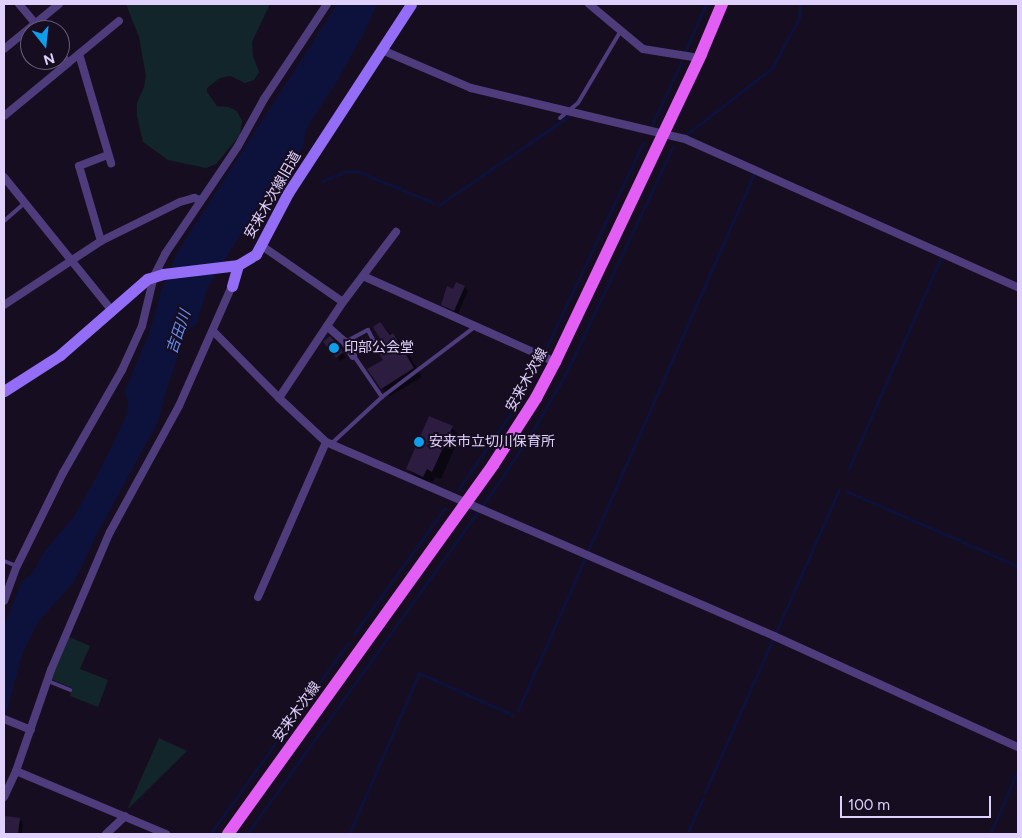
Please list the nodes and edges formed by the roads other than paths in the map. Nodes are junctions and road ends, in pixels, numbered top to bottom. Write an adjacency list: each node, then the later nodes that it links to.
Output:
1 (19, 4): 7 (street)
2 (59, 4): 8 (street)
3 (327, 4): 23 (street)
4 (411, 4): 13 (street, 安来木次線旧道)
5 (588, 4): 10 (street)
6 (722, 4): 15 (main road, 安来木次線)
7 (32, 20)
8 (39, 20)
9 (118, 21): 14 (street)
10 (620, 32): 15 (street); 18 (lane)
11 (20, 36): 12 (street)
12 (4, 50)
13 (382, 50): 18 (street); 28 (street, 安来木次線旧道)
14 (79, 54): 16 (street); 27 (street)
15 (699, 58): 21 (main road, 安来木次線)
16 (70, 61)
17 (60, 70): 19 (street)
18 (570, 111): 20 (lane); 21 (street)
19 (4, 116)
20 (560, 118)
21 (664, 132): 34 (street); 43 (main road, 安来木次線)
22 (4, 177): 24 (street)
23 (201, 200): 27 (street); 31 (street)
24 (25, 203): 25 (lane); 29 (street)
25 (4, 221)
26 (396, 232): 32 (street)
27 (101, 241): 29 (street)
28 (262, 246): 30 (street, 安来木次線旧道); 35 (street)
29 (71, 260): 36 (street); 37 (street)
30 (236, 266): 31 (street, 安来木次線旧道); 33 (street)
31 (158, 275): 37 (street, 安来木次線旧道); 50 (street)
32 (363, 276): 35 (street); 39 (street)
33 (232, 286): 40 (street)
34 (1018, 287)
35 (343, 302): 38 (street)
36 (4, 305)
37 (112, 310): 44 (street, 安来木次線旧道)
38 (328, 326): 41 (street); 46 (street)
39 (476, 326): 43 (street); 45 (lane)
40 (214, 331): 46 (street); 53 (street)
41 (345, 342): 42 (street); 42 (lane)
42 (352, 354): 45 (lane)
43 (556, 362): 48 (main road, 安来木次線)
44 (4, 391)
45 (382, 397): 47 (lane)
46 (279, 398): 47 (street)
47 (329, 443): 48 (street); 51 (street)
48 (466, 503): 57 (street); 63 (main road, 安来木次線)
49 (4, 561): 50 (lane)
50 (16, 566): 52 (street)
51 (258, 598)
52 (4, 601)
53 (48, 681): 54 (lane); 56 (street)
54 (70, 690)
55 (4, 719): 56 (street)
56 (29, 729): 58 (street)
57 (1018, 747)
58 (16, 771): 59 (street); 60 (street)
59 (4, 797)
60 (125, 816): 61 (street); 62 (street)
61 (106, 834)
62 (166, 834)
63 (228, 834)

